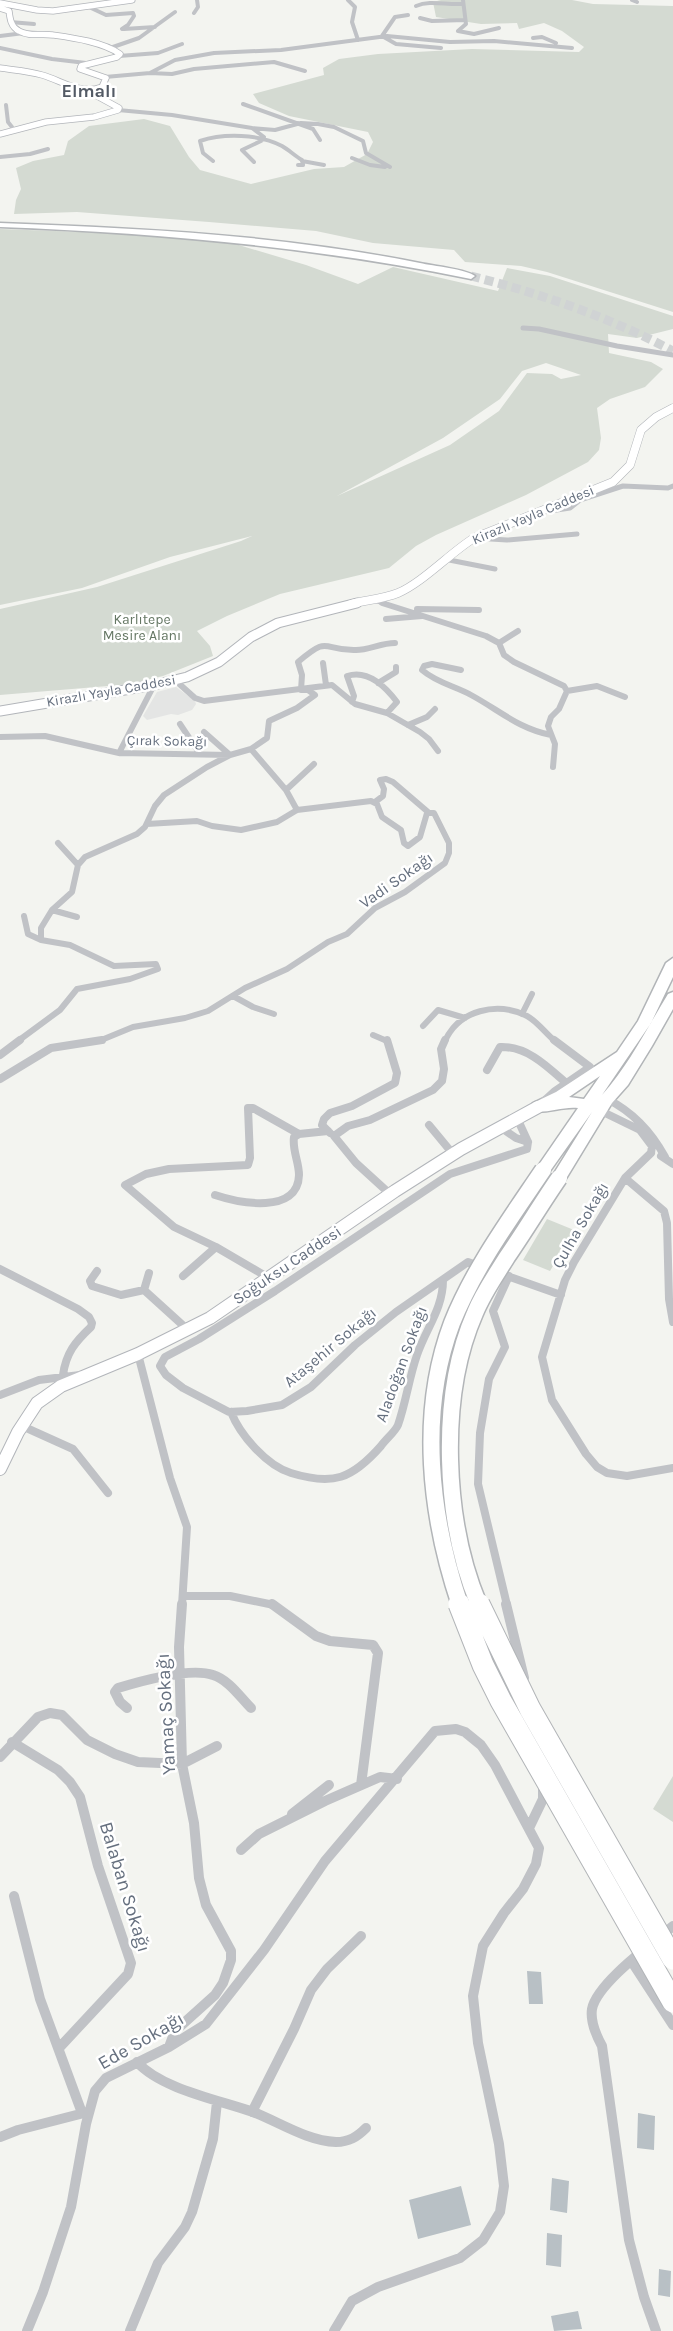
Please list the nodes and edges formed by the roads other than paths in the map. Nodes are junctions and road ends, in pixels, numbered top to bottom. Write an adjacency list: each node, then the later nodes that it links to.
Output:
1 (132, 0): 4 (main road)
2 (196, 0): 11 (street)
3 (348, 0): 23 (street)
4 (117, 1): 8 (main road)
5 (462, 2): 7 (street); 14 (street)
6 (0, 3): 8 (main road)
7 (416, 6)
8 (89, 7): 17 (street)
9 (0, 8): 15 (main road)
10 (175, 12): 17 (street)
11 (194, 13)
12 (408, 15): 21 (street)
13 (420, 18): 14 (street)
14 (465, 20): 18 (street)
15 (10, 22): 16 (street); 19 (main road)
16 (34, 24)
17 (157, 27): 26 (street)
18 (499, 28)
19 (24, 33): 20 (street); 26 (main road)
20 (0, 36)
21 (382, 36): 22 (street); 23 (street); 27 (street)
22 (533, 38)
23 (358, 40): 32 (street)
24 (182, 44): 28 (street)
25 (0, 48): 29 (street)
26 (110, 48): 28 (main road)
27 (442, 48)
28 (119, 56): 29 (main road)
29 (86, 63): 33 (main road)
30 (0, 68): 34 (main road)
31 (305, 72): 32 (street)
32 (150, 73): 33 (street)
33 (105, 77): 34 (main road)
34 (89, 92): 35 (street); 38 (main road)
35 (72, 96)
36 (243, 104): 39 (street)
37 (6, 105): 41 (street)
38 (118, 110): 40 (street); 41 (main road)
39 (297, 124): 40 (street); 44 (street); 47 (street)
40 (252, 128): 43 (street)
41 (11, 131): 42 (main road)
42 (0, 134)
43 (262, 140): 48 (street); 49 (street); 50 (street)
44 (320, 140)
45 (48, 149): 46 (street)
46 (0, 157)
47 (352, 158)
48 (213, 161)
49 (254, 162)
50 (302, 162): 51 (street); 52 (street)
51 (298, 165)
52 (324, 165)
53 (0, 221): 54 (highway)
54 (0, 226)
55 (523, 328): 56 (street)
56 (673, 355)
57 (673, 408): 59 (main road, Kirazlı Yayla Caddesi)
58 (673, 486): 59 (street)
59 (585, 496): 61 (main road, Kirazlı Yayla Caddesi)
60 (577, 534): 61 (street)
61 (474, 538): 62 (main road, Kirazlı Yayla Caddesi)
62 (444, 559): 63 (street); 64 (main road, Kirazlı Yayla Caddesi)
63 (495, 569)
64 (374, 600): 65 (street); 75 (main road, Kirazlı Yayla Caddesi)
65 (400, 608): 66 (street); 67 (street)
66 (479, 610)
67 (426, 616): 68 (street); 71 (street)
68 (386, 619)
69 (518, 631): 71 (street)
70 (394, 643): 79 (street)
71 (500, 643): 80 (street)
72 (323, 663): 78 (street)
73 (396, 667): 76 (street)
74 (461, 670): 89 (street)
75 (176, 681): 77 (main road, Kirazlı Yayla Caddesi); 79 (street)
76 (378, 683): 82 (street); 85 (street)
77 (154, 685): 84 (main road, Kirazlı Yayla Caddesi); 93 (street, Çırak Sokağı)
78 (326, 685): 79 (street); 82 (street)
79 (301, 690): 91 (street)
80 (566, 691): 81 (street); 89 (street)
81 (625, 697)
82 (352, 702): 85 (street)
83 (435, 709): 87 (street)
84 (0, 711)
85 (387, 714): 87 (street)
86 (180, 724): 94 (street)
87 (408, 725): 92 (street)
88 (204, 732): 95 (street, Çırak Sokağı)
89 (551, 735): 97 (street)
90 (3, 738): 93 (street)
91 (250, 749): 95 (street); 98 (street)
92 (438, 751)
93 (119, 753): 94 (street, Çırak Sokağı)
94 (200, 754): 95 (street, Çırak Sokağı)
95 (230, 755): 102 (street, Çırak Sokağı)
96 (314, 764): 98 (street)
97 (553, 767)
98 (286, 790): 100 (street)
99 (375, 802): 100 (street); 101 (street); 101 (street, Vadi Sokağı)
100 (297, 810): 102 (street)
101 (428, 812): 111 (street, Vadi Sokağı)
102 (147, 824): 104 (street, Çırak Sokağı)
103 (58, 843): 104 (street)
104 (78, 866): 105 (street)
105 (52, 910): 107 (street); 108 (street)
106 (24, 916): 108 (street)
107 (78, 917)
108 (41, 940): 119 (street)
109 (673, 962): 118 (highway)
110 (532, 994): 114 (street)
111 (233, 996): 113 (street); 122 (street, Vadi Sokağı)
112 (673, 997): 124 (highway)
113 (274, 1014)
114 (522, 1014): 115 (street); 120 (street)
115 (465, 1018): 116 (street); 131 (street)
116 (423, 1026)
117 (373, 1035): 131 (street)
118 (629, 1046): 120 (highway); 123 (highway); 124 (highway)
119 (0, 1056)
120 (590, 1067): 123 (street)
121 (487, 1070): 123 (street)
122 (0, 1079)
123 (563, 1089): 124 (highway); 125 (highway)
124 (598, 1102): 125 (highway); 127 (highway); 133 (street); 135 (street); 137 (highway)
125 (542, 1107): 126 (main road, Soğuksu Caddesi); 127 (highway)
126 (517, 1118): 129 (main road, Soğuksu Caddesi); 132 (street)
127 (576, 1121): 137 (highway)
128 (430, 1125): 134 (street)
129 (500, 1127): 132 (street); 134 (main road, Soğuksu Caddesi)
130 (298, 1134): 131 (street); 140 (street); 141 (street)
131 (331, 1134): 139 (street)
132 (528, 1142): 157 (street)
133 (651, 1153): 135 (street); 138 (street, Çulha Sokağı)
134 (453, 1154): 139 (main road, Soğuksu Caddesi)
135 (665, 1157): 136 (street)
136 (673, 1164)
137 (551, 1174): 179 (highway, bridge); 181 (highway, bridge)
138 (625, 1178): 150 (street, Çulha Sokağı); 151 (street)
139 (390, 1194): 147 (main road, Soğuksu Caddesi)
140 (215, 1195)
141 (216, 1247): 145 (street); 147 (street)
142 (0, 1269): 154 (street)
143 (97, 1271): 149 (street)
144 (149, 1272): 149 (street)
145 (183, 1276)
146 (509, 1276): 148 (street, Ataşehir Sokağı); 150 (street, Ataşehir Sokağı); 174 (street)
147 (269, 1278): 152 (main road, Soğuksu Caddesi)
148 (443, 1280): 157 (street, Ataşehir Sokağı); 157 (street, Aladoğan Sokağı)
149 (144, 1290): 152 (street)
150 (561, 1295): 159 (street, Çulha Sokağı)
151 (673, 1322)
152 (188, 1328): 153 (main road, Soğuksu Caddesi)
153 (138, 1354): 155 (main road, Soğuksu Caddesi); 162 (street, Yamaç Sokağı)
154 (63, 1375): 155 (street); 156 (street)
155 (84, 1376): 158 (main road, Soğuksu Caddesi)
156 (0, 1395)
157 (231, 1412)
158 (22, 1426): 160 (main road, Soğuksu Caddesi); 161 (street)
159 (673, 1468)
160 (0, 1469)
161 (108, 1493)
162 (183, 1596): 163 (street, Yamaç Sokağı); 172 (street)
163 (180, 1676): 164 (street); 165 (street); 169 (street, Yamaç Sokağı)
164 (127, 1708)
165 (251, 1708)
166 (12, 1742): 168 (street); 169 (street); 184 (street, Balaban Sokağı)
167 (217, 1746): 169 (street)
168 (0, 1757)
169 (182, 1764): 183 (street, Yamaç Sokağı)
170 (397, 1778): 172 (street); 174 (street, Ede Sokağı); 183 (street, Ede Sokağı)
171 (329, 1785): 173 (street)
172 (361, 1785): 173 (street)
173 (282, 1822): 175 (street)
174 (529, 1828): 193 (street, Ede Sokağı)
175 (241, 1850)
176 (14, 1896): 184 (street)
177 (673, 1926): 180 (street)
178 (361, 1936): 188 (street)
179 (673, 1958)
180 (632, 1962): 182 (street); 194 (street)
181 (673, 2002)
182 (673, 2025)
183 (169, 2047): 185 (street, Ede Sokağı)
184 (59, 2048): 187 (street)
185 (137, 2062): 186 (street); 187 (street, Ede Sokağı)
186 (218, 2102): 188 (street); 192 (street)
187 (85, 2112): 190 (street); 191 (street, Ede Sokağı)
188 (252, 2112): 189 (street)
189 (366, 2128)
190 (0, 2137)
191 (27, 2331)
192 (130, 2331)
193 (334, 2331)
194 (656, 2331)

